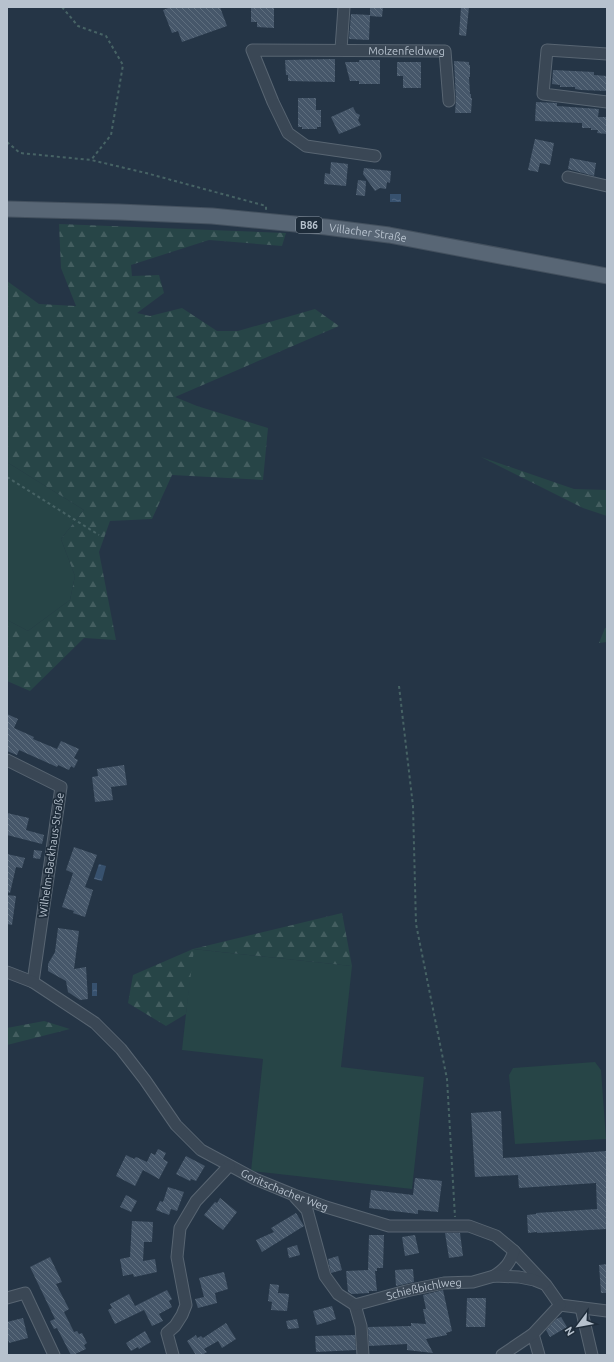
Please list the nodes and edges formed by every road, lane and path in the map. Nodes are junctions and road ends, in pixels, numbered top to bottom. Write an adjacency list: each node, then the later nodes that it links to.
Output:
1 (62, 7): 9 (path)
2 (344, 7): 3 (street)
3 (341, 49): 5 (street, Molzenfeldweg); 8 (street, Molzenfeldweg)
4 (607, 54): 6 (street)
5 (449, 101)
6 (607, 102)
7 (7, 142): 9 (path)
8 (375, 156)
9 (91, 160): 13 (path)
10 (568, 177): 11 (street)
11 (607, 186)
12 (7, 209): 13 (main road, Villacher Straße / B86)
13 (264, 221): 14 (main road, Villacher Straße / B86)
14 (607, 276)
15 (7, 477): 16 (path)
16 (99, 535)
17 (399, 686): 23 (path)
18 (7, 760): 20 (street, Wilhelm-Backhaus-Straße)
19 (7, 972): 20 (street, Goritschacher Weg)
20 (33, 982): 21 (street, Goritschacher Weg)
21 (229, 1166): 22 (street, Goritschacher Weg); 34 (street)
22 (294, 1195): 24 (street, Goritschacher Weg); 28 (street)
23 (456, 1220)
24 (514, 1250): 25 (street, Schießbichlweg); 26 (street, Goritschacher Weg)
25 (494, 1276): 26 (street, Schießbichlweg); 28 (street, Schießbichlweg)
26 (546, 1285): 29 (street, Goritschacher Weg)
27 (7, 1298): 33 (street)
28 (355, 1305): 35 (street)
29 (560, 1305): 30 (street); 32 (street)
30 (581, 1308): 31 (street); 38 (street)
31 (607, 1311)
32 (533, 1334): 36 (street); 37 (street)
33 (54, 1355)
34 (173, 1355)
35 (363, 1355)
36 (502, 1355)
37 (539, 1355)
38 (592, 1355)

